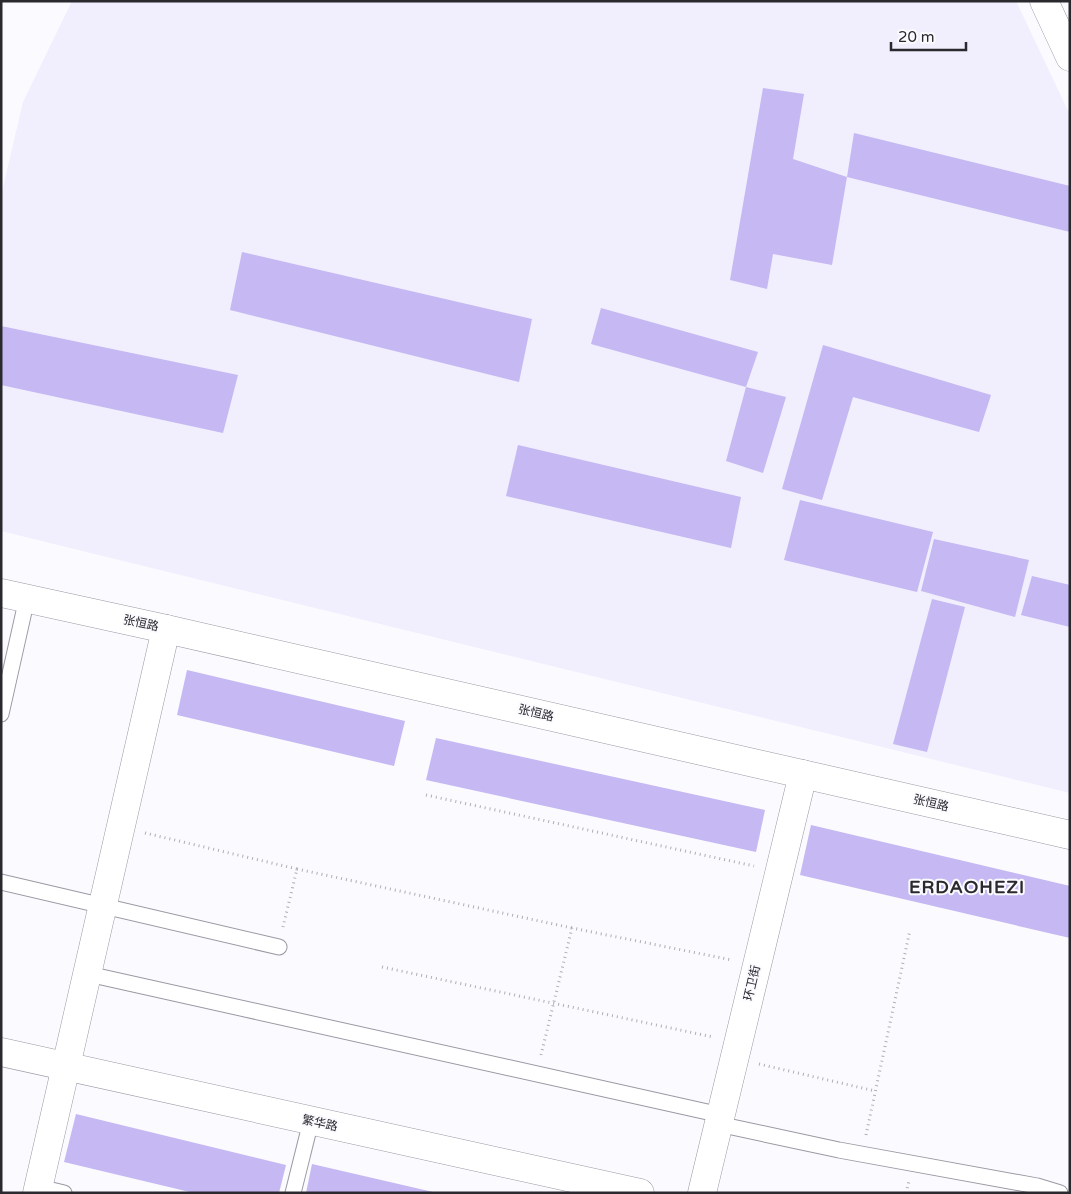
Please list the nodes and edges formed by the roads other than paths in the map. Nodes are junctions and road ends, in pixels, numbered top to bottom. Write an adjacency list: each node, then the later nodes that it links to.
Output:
1 (1044, 1): 2 (street)
2 (1070, 56)
3 (14, 595): 4 (street, 张恒路); 5 (lane)
4 (166, 629): 6 (street, 张恒路); 9 (street)
5 (1, 714)
6 (803, 774): 7 (street, 张恒路); 14 (street, 环卫街)
7 (1070, 835)
8 (1, 882): 9 (lane)
9 (103, 907): 10 (lane); 11 (street)
10 (279, 947)
11 (88, 974): 13 (street); 14 (lane)
12 (1, 1052): 13 (street, 繁华路)
13 (67, 1067): 15 (street, 繁华路); 16 (street)
14 (719, 1120): 19 (street, 环卫街); 20 (lane)
15 (311, 1121): 17 (lane); 18 (street, 繁华路)
16 (47, 1191)
17 (293, 1193)
18 (640, 1193)
19 (702, 1193)
20 (1060, 1193)

